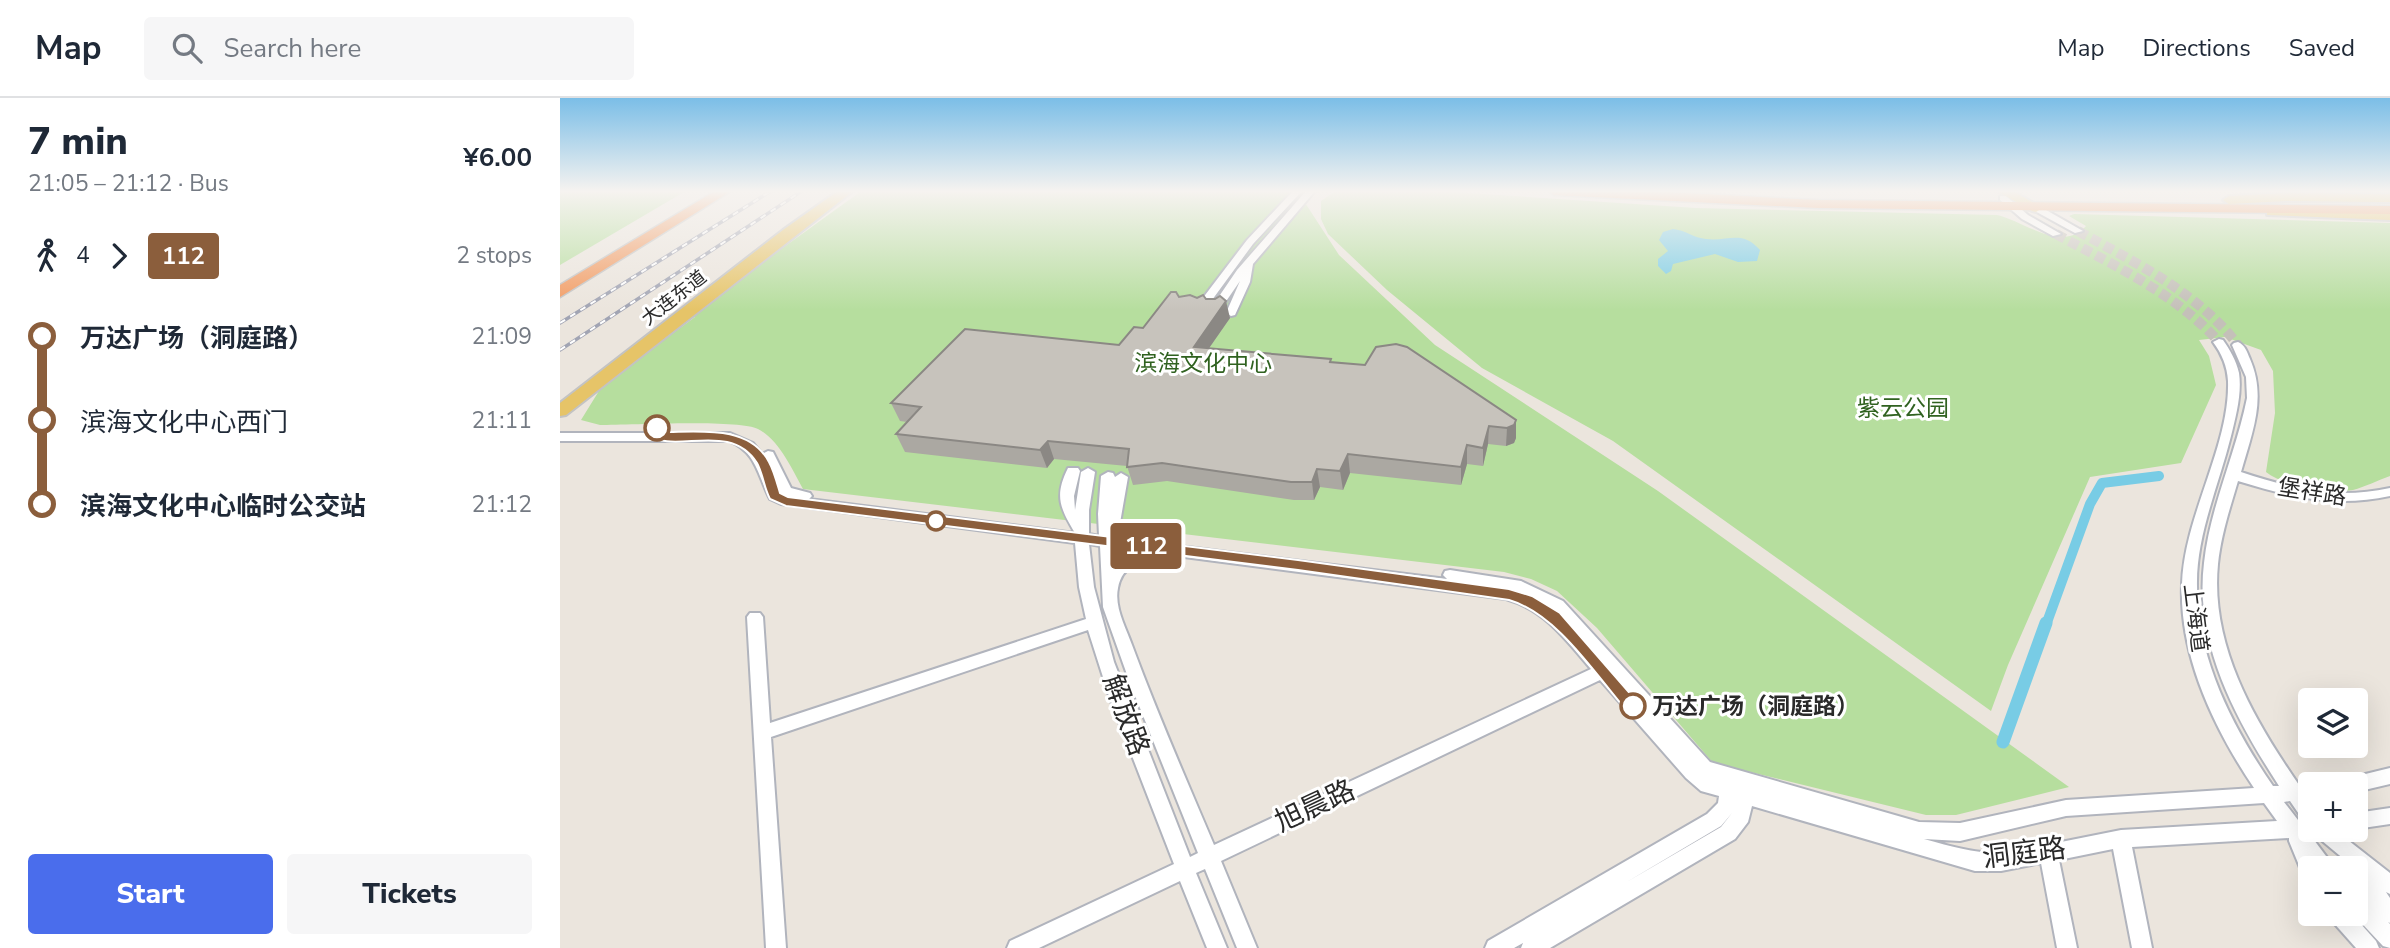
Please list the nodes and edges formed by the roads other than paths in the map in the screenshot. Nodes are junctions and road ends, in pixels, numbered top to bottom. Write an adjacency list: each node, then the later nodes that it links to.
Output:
1 (646, 231): 11 (highway)
2 (660, 231): 12 (highway)
3 (785, 231): 19 (main road, 大连东道)
4 (792, 231): 20 (main road, 大连东道)
5 (1262, 231): 9 (street)
6 (1276, 231): 10 (street)
7 (2051, 231): 8 (street)
8 (2056, 234)
9 (1234, 261): 13 (street); 14 (street)
10 (1249, 261): 15 (street); 16 (street)
11 (560, 282)
12 (560, 292)
13 (1188, 309)
14 (1200, 310)
15 (1214, 311)
16 (1231, 313)
17 (2219, 342): 41 (street, 上海道)
18 (2238, 345): 25 (street, 上海道)
19 (560, 402)
20 (560, 411)
21 (560, 431): 22 (street)
22 (664, 434): 23 (street); 28 (street)
23 (560, 437)
24 (1081, 472): 28 (street, 解放路)
25 (2235, 475): 27 (street, 堡祥路); 39 (street, 上海道)
26 (1114, 477): 29 (street)
27 (2390, 492)
28 (1082, 535): 29 (street); 33 (street, 解放路)
29 (1106, 537): 30 (street); 31 (street, 解放路); 34 (street)
30 (1168, 549): 31 (street); 34 (street)
31 (1110, 592): 50 (street, 解放路)
32 (755, 617): 35 (street)
33 (1094, 622): 35 (street); 52 (street, 解放路)
34 (1608, 668): 38 (street); 50 (street, 旭晨路)
35 (763, 733): 59 (street)
36 (2390, 776): 37 (street)
37 (2368, 781)
38 (1739, 788): 41 (street, 洞庭路); 49 (street, 洞庭路); 63 (street); 64 (street)
39 (2298, 789)
40 (2298, 793): 41 (street, 洞庭路)
41 (2269, 796): 44 (street, 上海道)
42 (2390, 816): 43 (street)
43 (2368, 819)
44 (2298, 825)
45 (2298, 829): 46 (street, 洞庭路)
46 (2121, 839): 49 (street, 洞庭路); 66 (street)
47 (2332, 842): 51 (street)
48 (2337, 842): 53 (street)
49 (2048, 851): 65 (street)
50 (1209, 856): 52 (street, 旭晨路); 62 (street, 解放路)
51 (2343, 856)
52 (1184, 868): 60 (street, 旭晨路); 61 (street, 解放路)
53 (2390, 885)
54 (2368, 887): 55 (street)
55 (2390, 913)
56 (2368, 915): 58 (street)
57 (2350, 926): 67 (street)
58 (2390, 939)
59 (776, 948)
60 (1017, 948)
61 (1217, 948)
62 (1247, 948)
63 (1495, 948)
64 (1531, 948)
65 (2067, 948)
66 (2142, 948)
67 (2369, 948)

